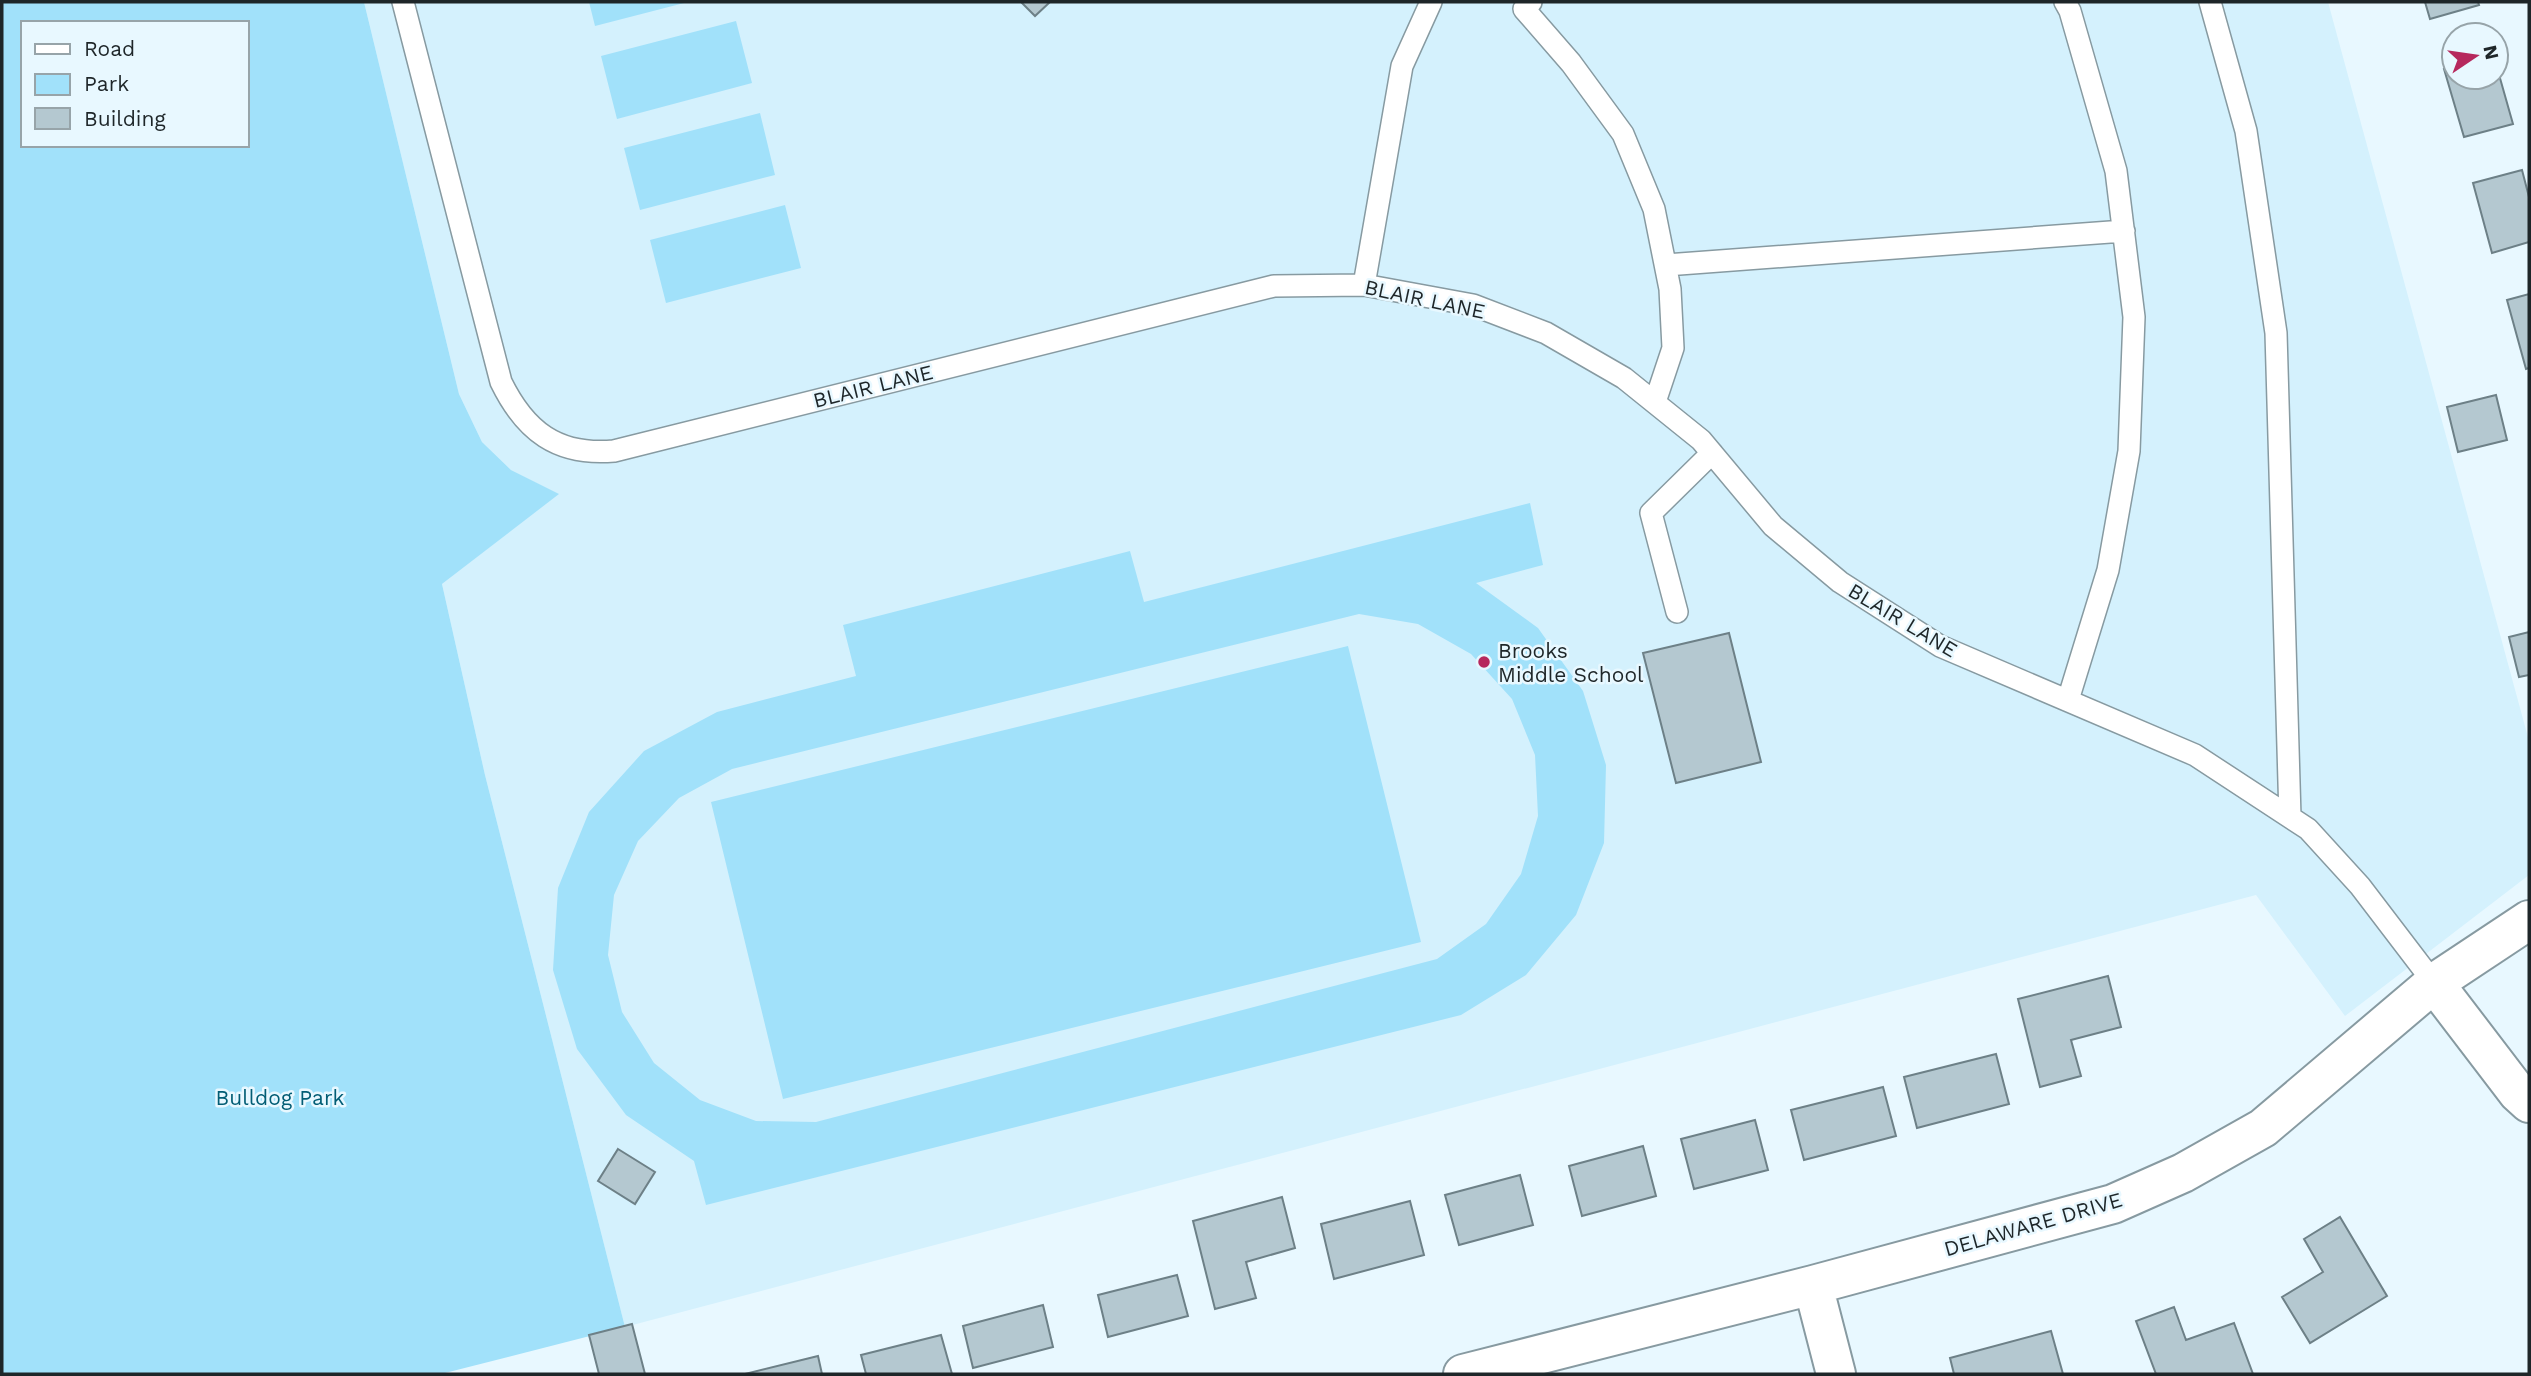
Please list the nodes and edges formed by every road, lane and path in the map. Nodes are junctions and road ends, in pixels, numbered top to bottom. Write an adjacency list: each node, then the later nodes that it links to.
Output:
1 (403, 2): 8 (lane, BLAIR LANE)
2 (1431, 2): 8 (lane)
3 (1531, 2): 7 (lane)
4 (2065, 2): 6 (lane)
5 (2210, 2): 13 (lane)
6 (2124, 231): 7 (lane); 12 (lane)
7 (1665, 265): 9 (lane)
8 (1364, 285): 9 (lane, BLAIR LANE)
9 (1655, 402): 10 (lane, BLAIR LANE)
10 (1712, 453): 11 (lane); 12 (lane, BLAIR LANE)
11 (1676, 612)
12 (2068, 700): 13 (lane, BLAIR LANE)
13 (2290, 817): 15 (lane, BLAIR LANE)
14 (2529, 920): 15 (street, DELAWARE DRIVE)
15 (2434, 983): 16 (street); 17 (street, DELAWARE DRIVE)
16 (2529, 1103)
17 (1812, 1285): 18 (street, DELAWARE DRIVE); 19 (street)
18 (1463, 1374)
19 (1836, 1374)

